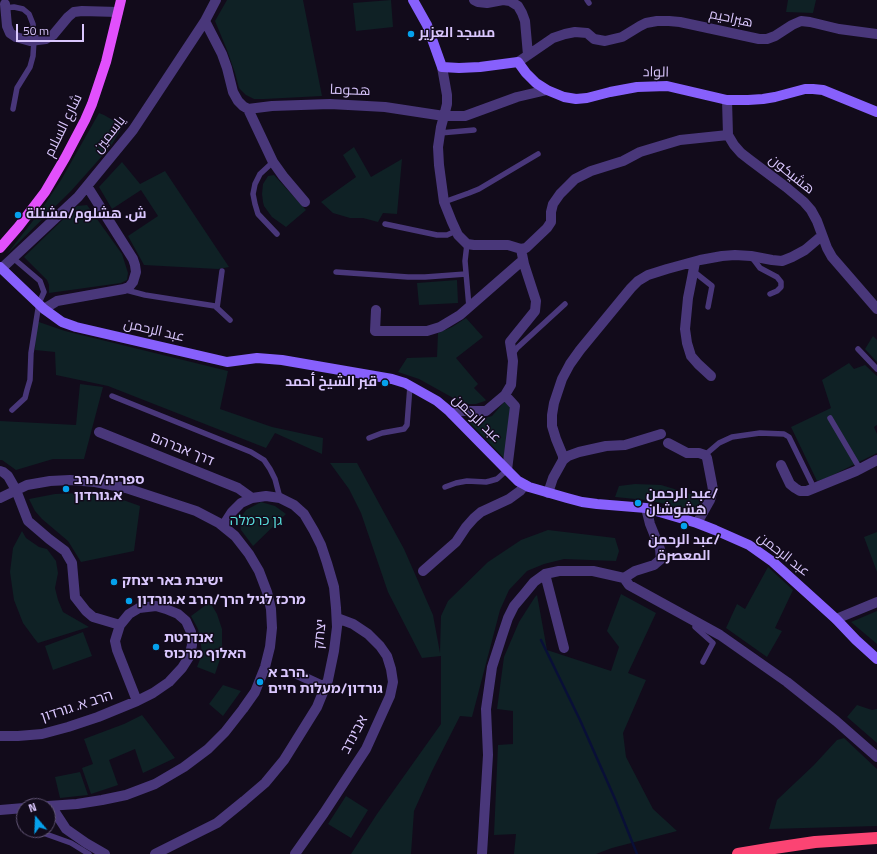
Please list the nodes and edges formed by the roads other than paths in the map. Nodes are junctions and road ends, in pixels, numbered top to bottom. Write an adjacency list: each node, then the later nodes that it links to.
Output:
1 (121, 0): 6 (main road, شارع السلام)
2 (216, 0): 7 (street, ياسمين)
3 (413, 0): 12 (street)
4 (474, 0): 10 (street)
5 (5, 6): 9 (lane); 9 (street)
6 (118, 12): 9 (street); 32 (main road, شارع السلام)
7 (205, 20): 16 (street); 24 (street, ياسمين)
8 (877, 34): 10 (street, هبراحيم)
9 (34, 40): 15 (lane)
10 (528, 55): 11 (street, هبراحيم)
11 (518, 62): 12 (street); 13 (street, الواد)
12 (442, 67): 18 (street)
13 (547, 90): 14 (street, الواد); 18 (street, هحوما)
14 (727, 100): 17 (street, الواد); 21 (street)
15 (13, 109)
16 (248, 109): 18 (street, هحوما); 23 (street)
17 (877, 112)
18 (444, 116): 20 (street)
19 (474, 130): 20 (lane)
20 (440, 133): 26 (street)
21 (728, 135): 30 (street, هشيكون); 33 (street)
22 (538, 154): 26 (lane)
23 (273, 162): 25 (street); 29 (lane)
24 (87, 186): 35 (street, ياسمين); 41 (street)
25 (305, 202)
26 (444, 202): 28 (street)
27 (385, 224): 28 (lane)
28 (456, 231): 31 (street)
29 (277, 234)
30 (823, 237): 34 (street); 48 (street, هشيكون)
31 (467, 244): 33 (street); 40 (lane)
32 (0, 248)
33 (522, 254): 45 (street); 52 (street)
34 (750, 256): 36 (street); 42 (lane)
35 (13, 258): 37 (street, ياسمين); 44 (lane)
36 (694, 266): 46 (lane); 54 (street); 66 (street)
37 (1, 268): 44 (street, عبد الرحمن)
38 (222, 271): 47 (lane)
39 (336, 272): 40 (lane)
40 (466, 274): 45 (lane)
41 (124, 289): 44 (street); 47 (lane)
42 (770, 294)
43 (565, 304): 52 (lane)
44 (42, 306): 55 (street, عبد الرحمن); 58 (lane)
45 (469, 307): 49 (street)
46 (708, 307)
47 (217, 308): 50 (lane)
48 (877, 309)
49 (376, 310)
50 (230, 320)
51 (858, 349): 53 (lane)
52 (512, 355): 56 (street)
53 (877, 369)
54 (711, 376)
55 (410, 386): 59 (street, عبد الرحمن); 63 (lane)
56 (505, 395): 59 (street); 70 (street)
57 (112, 396): 79 (lane)
58 (12, 410)
59 (452, 414): 70 (street, عبد الرحمن)
60 (830, 418): 69 (lane)
61 (99, 432): 78 (street, דרך אברהם)
62 (661, 434): 66 (street)
63 (369, 438)
64 (668, 443): 65 (street)
65 (705, 455): 74 (lane); 81 (street)
66 (563, 460): 76 (street)
67 (877, 460): 69 (street)
68 (781, 465): 74 (street)
69 (860, 469): 74 (street)
70 (507, 470): 72 (street, عبد الرحمن); 73 (lane)
71 (0, 471): 75 (street)
72 (525, 485): 76 (street, عبد الرحمن); 83 (street)
73 (445, 487)
74 (814, 488)
75 (16, 490): 77 (street); 82 (street); 90 (street)
76 (548, 493): 80 (street, عبد الرحمن)
77 (0, 498)
78 (252, 498): 79 (street, יצחק); 82 (street, יצחק)
79 (280, 498): 87 (street, יצחק)
80 (646, 508): 81 (street, عبد الرحمن); 85 (street)
81 (697, 523): 88 (street, عبد الرحمن)
82 (223, 526): 99 (street)
83 (423, 571)
84 (545, 574): 85 (street); 91 (street); 109 (street)
85 (624, 578): 89 (street)
86 (877, 602): 88 (street)
87 (337, 618): 95 (street, יצחק); 108 (street, אבינדב)
88 (836, 619): 92 (street, عبد الرحمن)
89 (698, 622): 93 (lane); 98 (street)
90 (120, 624): 96 (street); 96 (street)
91 (564, 648)
92 (877, 659)
93 (703, 662)
94 (297, 674): 95 (street)
95 (325, 687): 107 (street, יצחק)
96 (137, 701): 97 (street, הרב א. גורדון)
97 (0, 736)
98 (877, 757)
99 (56, 805)
100 (16, 809): 101 (street)
101 (0, 810)
102 (56, 815): 106 (street)
103 (56, 838): 105 (lane)
104 (877, 838): 110 (highway)
105 (89, 854)
106 (105, 854)
107 (155, 854)
108 (295, 854)
109 (482, 854)
110 (738, 854)

